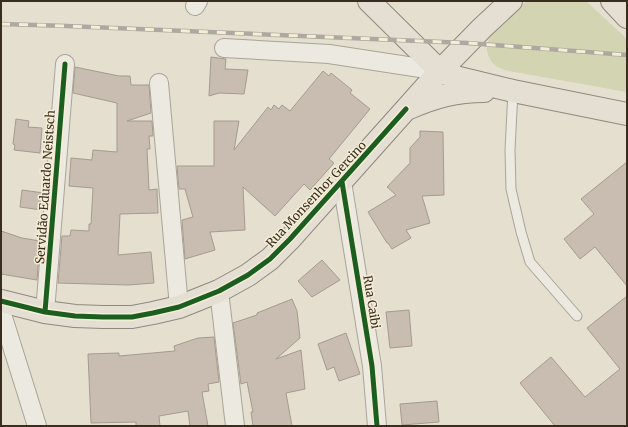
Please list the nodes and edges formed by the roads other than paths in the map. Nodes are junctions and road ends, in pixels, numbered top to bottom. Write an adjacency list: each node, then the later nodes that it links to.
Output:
1 (369, 1): 7 (main road)
2 (511, 1): 7 (main road, Rua Monsenhor Gercino)
3 (612, 1): 4 (main road)
4 (627, 17)
5 (224, 48): 7 (street)
6 (65, 64): 17 (street, Servidão Eduardo Neistsch)
7 (440, 71): 9 (main road); 10 (main road, Rua Monsenhor Gercino)
8 (159, 83): 15 (street)
9 (513, 92): 10 (main road); 11 (main road); 18 (lane)
10 (406, 109): 12 (main road, Rua Monsenhor Gercino)
11 (627, 114)
12 (342, 182): 13 (main road, Rua Monsenhor Gercino); 21 (street, Rua Caibi)
13 (219, 291): 15 (main road, Rua Monsenhor Gercino); 20 (street)
14 (1, 301): 17 (main road, Rua Monsenhor Gercino)
15 (179, 307): 17 (main road, Rua Monsenhor Gercino)
16 (1, 311): 19 (street)
17 (45, 312)
18 (577, 316)
19 (37, 426)
20 (235, 426)
21 (378, 426)

